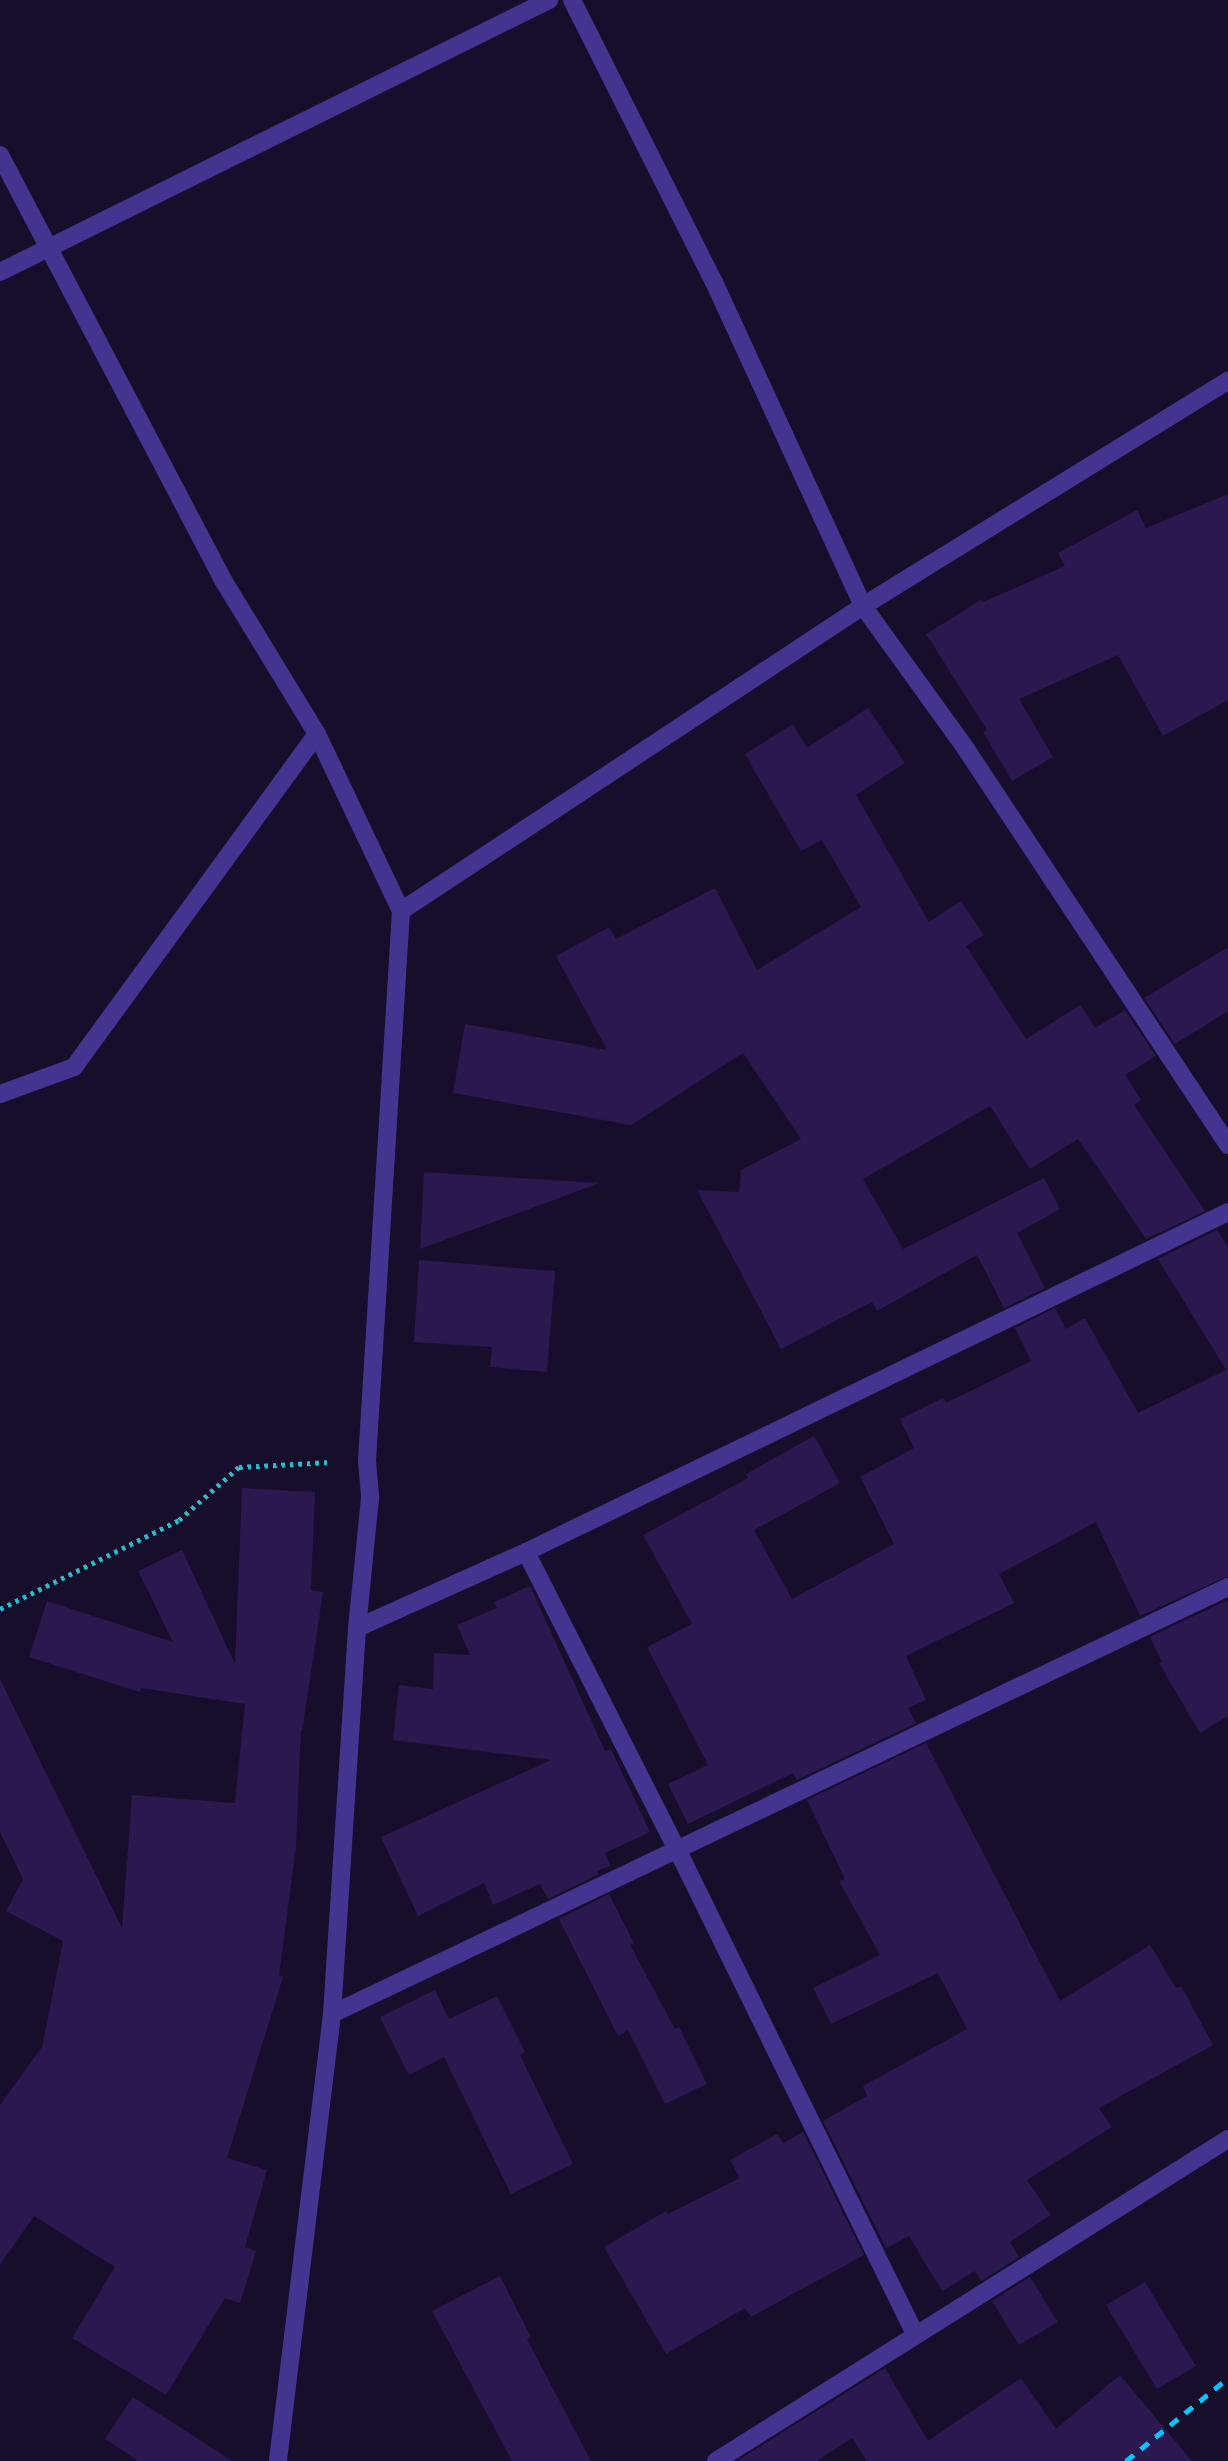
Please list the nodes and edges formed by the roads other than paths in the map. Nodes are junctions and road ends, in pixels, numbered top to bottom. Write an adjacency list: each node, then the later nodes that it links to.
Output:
1 (549, 0): 4 (street)
2 (572, 0): 7 (street)
3 (0, 155): 4 (street)
4 (46, 247): 5 (street); 8 (street)
5 (0, 272)
6 (1228, 381): 7 (street)
7 (863, 606): 9 (street); 11 (street)
8 (317, 734): 9 (street); 10 (street)
9 (401, 911): 15 (street)
10 (0, 1094)
11 (1228, 1145)
12 (1228, 1212): 13 (street)
13 (526, 1552): 15 (street); 16 (street)
14 (1228, 1587): 16 (street)
15 (357, 1628): 17 (street)
16 (677, 1849): 17 (street); 19 (street)
17 (332, 2014): 20 (street)
18 (1228, 2139): 19 (street)
19 (915, 2334): 21 (street)
20 (274, 2459)
21 (716, 2461)

